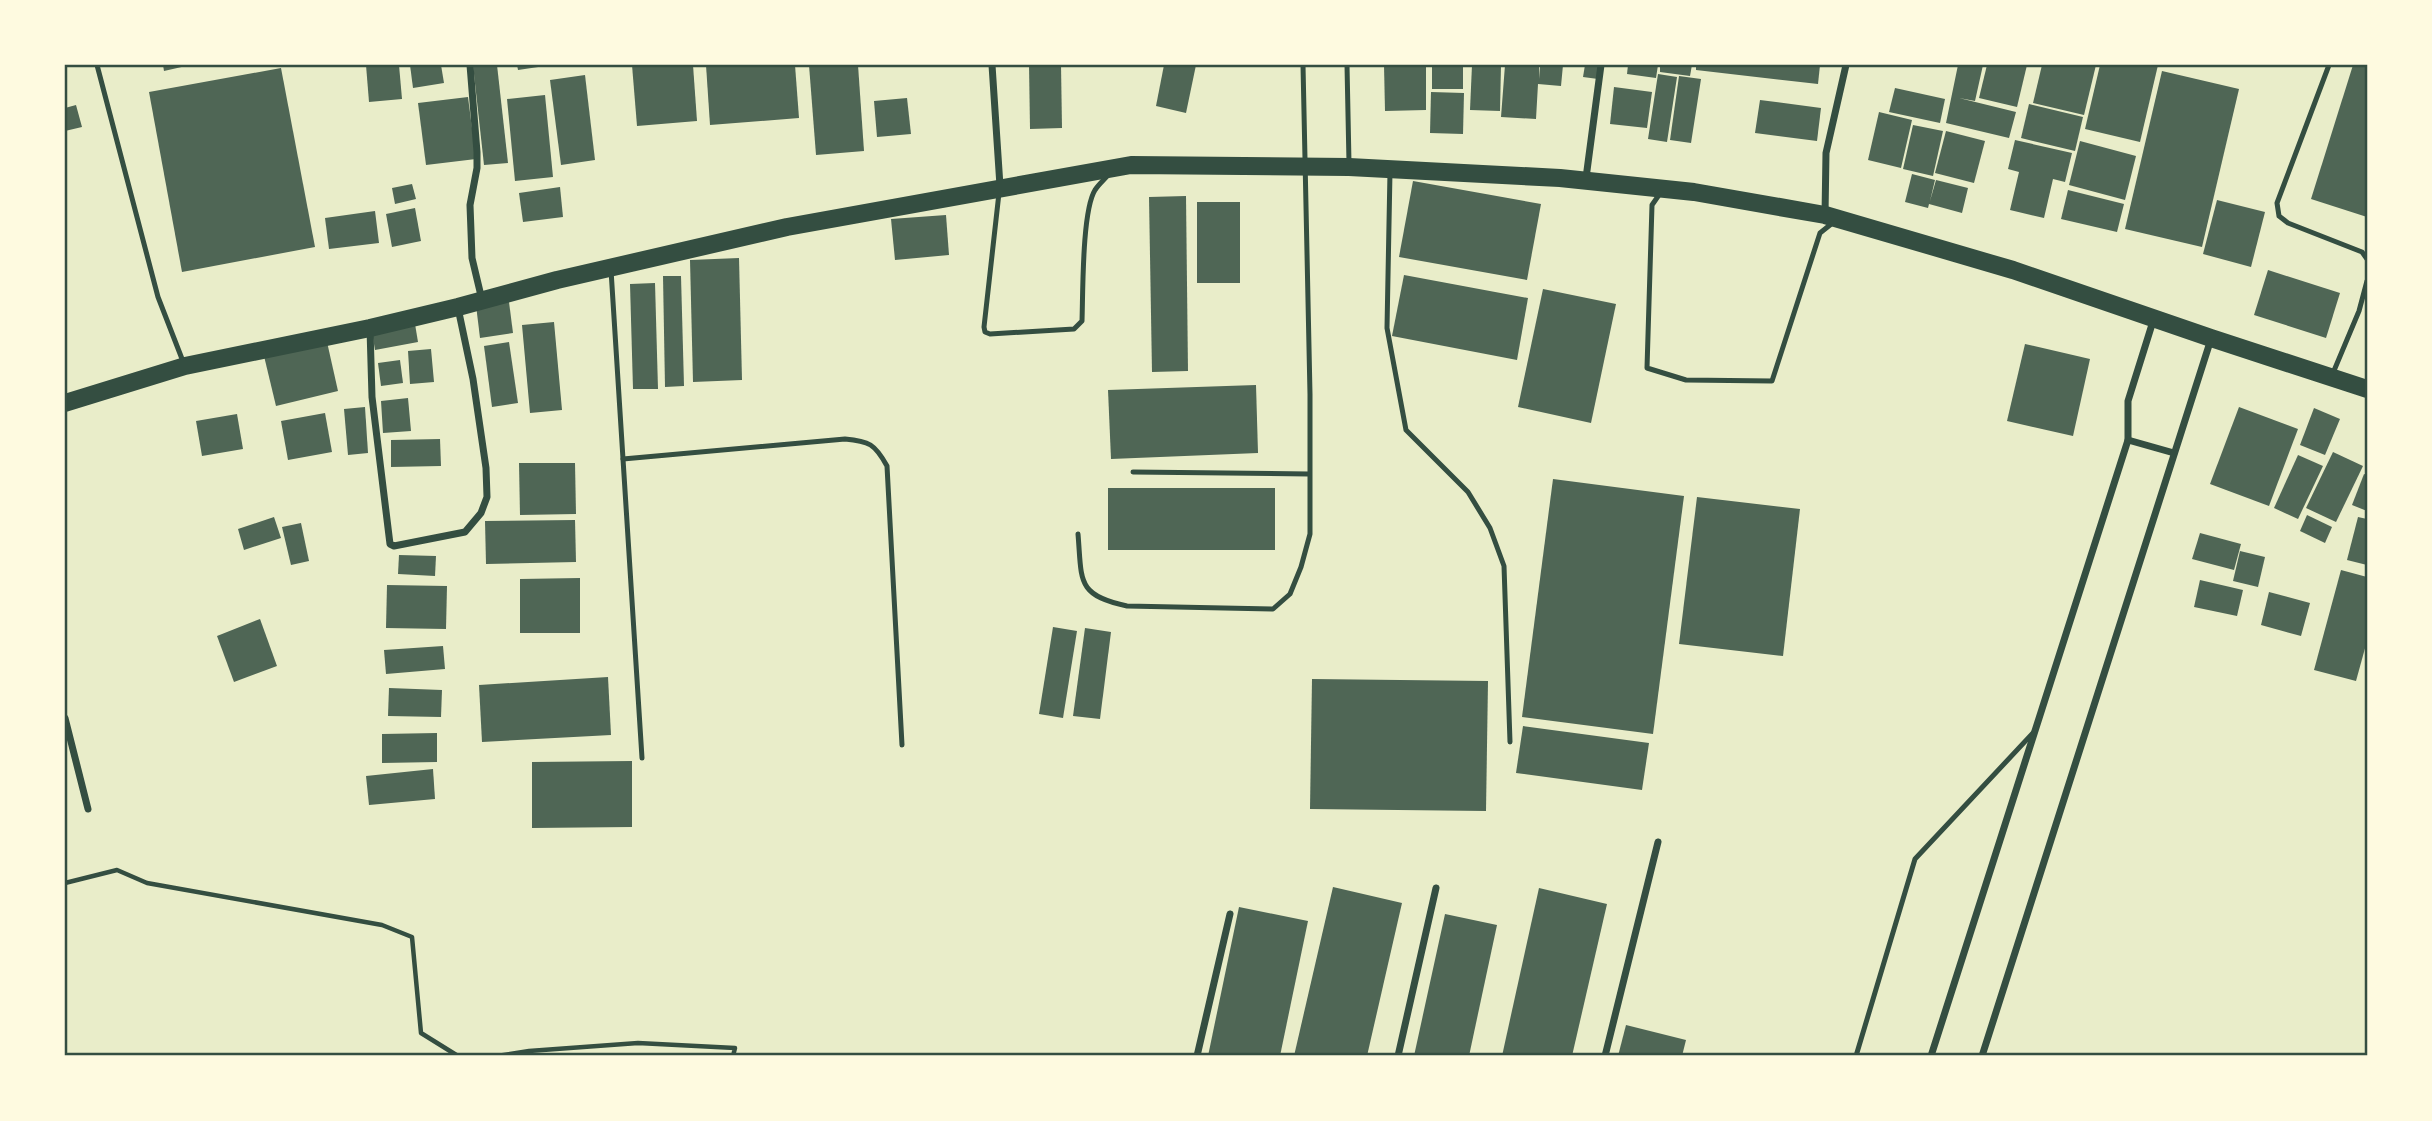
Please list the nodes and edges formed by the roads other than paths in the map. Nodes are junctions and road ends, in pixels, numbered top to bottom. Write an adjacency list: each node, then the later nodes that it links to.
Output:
1 (97, 65): 25 (lane)
2 (470, 65): 20 (street)
3 (992, 65): 15 (street)
4 (1303, 65): 9 (lane)
5 (1347, 65): 10 (lane)
6 (1601, 65): 13 (street)
7 (1846, 65): 16 (street)
8 (2329, 65): 17 (lane)
9 (1305, 166): 10 (main road); 12 (main road); 33 (lane)
10 (1349, 167): 11 (main road)
11 (1390, 168): 13 (main road); 37 (lane)
12 (1115, 169): 15 (main road); 15 (lane)
13 (1586, 181): 14 (main road)
14 (1663, 189): 16 (main road); 16 (lane)
15 (1000, 190): 18 (main road)
16 (1832, 216): 22 (main road)
17 (2367, 259)
18 (611, 270): 20 (main road); 31 (lane)
19 (2367, 281): 26 (lane)
20 (482, 300): 21 (main road)
21 (458, 307): 23 (main road); 23 (street)
22 (2154, 317): 24 (main road); 29 (street)
23 (370, 328): 25 (main road)
24 (2211, 338): 26 (main road); 30 (street)
25 (185, 366): 28 (main road)
26 (2332, 376): 27 (main road)
27 (2367, 389)
28 (65, 404)
29 (2127, 440): 30 (street); 36 (street)
30 (2174, 453): 49 (street)
31 (623, 458): 38 (lane); 39 (lane)
32 (1133, 472): 33 (lane)
33 (1310, 474): 34 (lane)
34 (1078, 534)
35 (65, 718): 40 (street)
36 (2035, 732): 47 (lane); 48 (street)
37 (1510, 742)
38 (902, 745)
39 (642, 758)
40 (88, 809)
41 (1658, 842): 46 (street)
42 (1436, 888): 45 (street)
43 (1230, 914): 44 (street)
44 (1197, 1056)
45 (1398, 1056)
46 (1605, 1056)
47 (1856, 1056)
48 (1931, 1056)
49 (1982, 1056)

